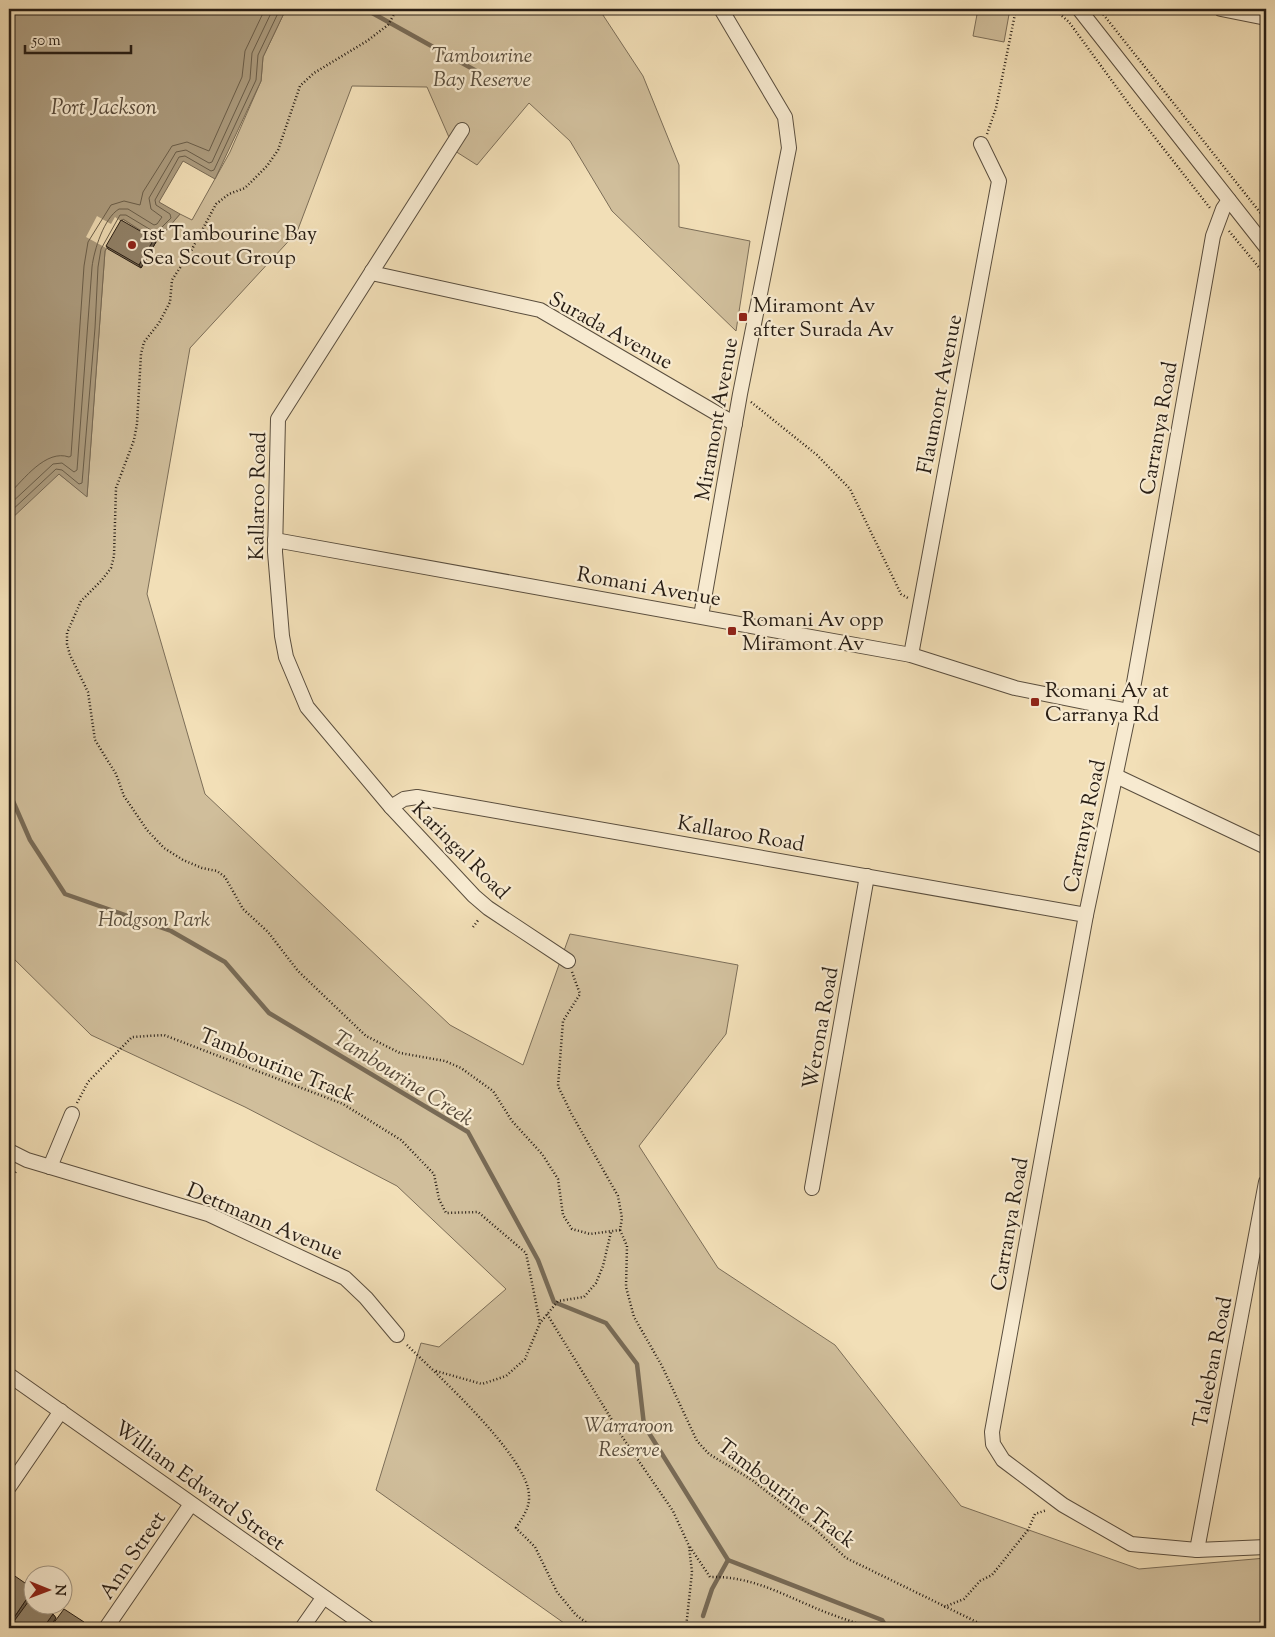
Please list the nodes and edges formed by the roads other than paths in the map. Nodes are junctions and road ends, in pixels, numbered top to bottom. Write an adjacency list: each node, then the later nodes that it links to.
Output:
1 (721, 9): 10 (street, Miramont Avenue)
2 (1079, 9): 7 (street)
3 (1221, 9): 4 (street)
4 (1266, 18)
5 (462, 130): 9 (street, Kallaroo Road)
6 (981, 144): 13 (street, Flaumont Avenue)
7 (1229, 200): 8 (street); 14 (street, Carranya Road)
8 (1266, 247)
9 (372, 271): 10 (street, Surada Avenue); 11 (street, Kallaroo Road)
10 (735, 424): 12 (street, Miramont Avenue)
11 (275, 540): 12 (street, Romani Avenue); 16 (street, Kallaroo Road)
12 (701, 616): 13 (street, Romani Avenue)
13 (911, 655): 14 (street, Romani Avenue)
14 (1129, 711): 15 (street, Carranya Road)
15 (1116, 776): 18 (street); 20 (street, Carranya Road)
16 (380, 795): 17 (street, Karingal Road)
17 (391, 807): 19 (street, Kallaroo Road); 21 (street, Karingal Road)
18 (1266, 847)
19 (867, 876): 20 (street, Kallaroo Road); 26 (street, Werona Road)
20 (1086, 916): 33 (street, Carranya Road)
21 (568, 961)
22 (72, 1114): 24 (street)
23 (9, 1151): 24 (street, Dettmann Avenue)
24 (50, 1167): 27 (street, Dettmann Avenue)
25 (1266, 1182): 33 (street, Taleeban Road)
26 (812, 1188)
27 (397, 1335)
28 (9, 1375): 29 (street, William Edward Street)
29 (61, 1411): 30 (street); 31 (street, William Edward Street)
30 (9, 1487)
31 (191, 1504): 34 (street, William Edward Street); 35 (street, Ann Street)
32 (1266, 1547): 33 (street)
33 (1198, 1550)
34 (323, 1598): 36 (street); 37 (street, William Edward Street)
35 (106, 1628)
36 (302, 1628)
37 (368, 1628)

